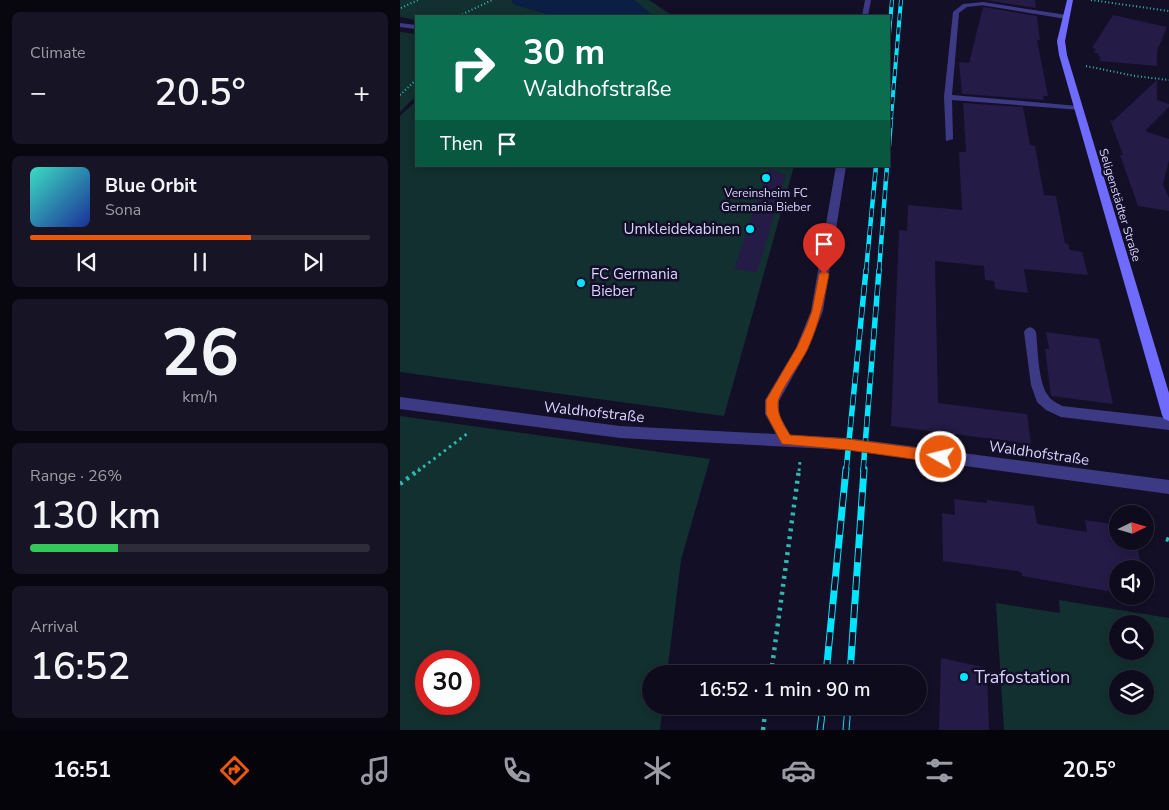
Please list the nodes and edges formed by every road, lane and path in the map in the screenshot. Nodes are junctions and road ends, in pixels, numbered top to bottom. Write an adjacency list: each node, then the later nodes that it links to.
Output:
1 (418, 0): 6 (path)
2 (492, 0): 8 (path)
3 (868, 0): 9 (street)
4 (1070, 0): 10 (street, Seligenstädter Straße)
5 (1091, 0): 7 (path)
6 (400, 8)
7 (1169, 11)
8 (461, 15)
9 (865, 15)
10 (1066, 17): 13 (street, Seligenstädter Straße); 17 (street)
11 (400, 25): 12 (street)
12 (415, 27)
13 (1065, 62): 14 (path); 18 (street, Seligenstädter Straße)
14 (1169, 80)
15 (415, 81): 16 (path)
16 (400, 95)
17 (948, 96): 18 (street); 19 (street)
18 (1078, 108): 23 (street, Seligenstädter Straße)
19 (949, 139)
20 (841, 167): 26 (street)
21 (1030, 332): 25 (street)
22 (400, 402): 24 (street, Waldhofstraße)
23 (1169, 415)
24 (490, 416): 26 (street, Waldhofstraße); 28 (path)
25 (1169, 424)
26 (786, 440): 27 (street, Waldhofstraße)
27 (802, 441): 29 (street, Waldhofstraße); 30 (path)
28 (400, 484)
29 (1169, 487)
30 (771, 665)
31 (765, 715): 32 (path)
32 (763, 730)

